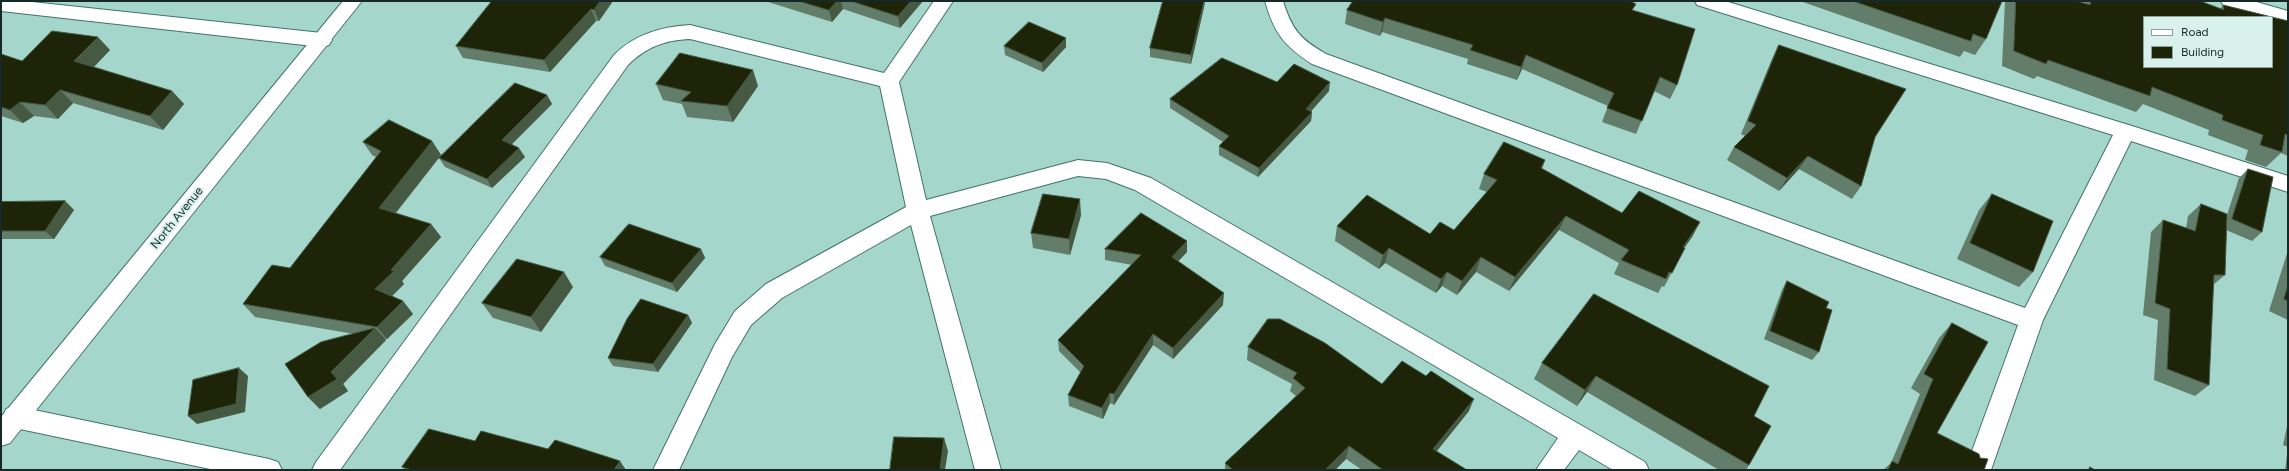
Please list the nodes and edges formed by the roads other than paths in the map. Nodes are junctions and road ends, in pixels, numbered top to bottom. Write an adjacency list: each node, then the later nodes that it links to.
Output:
1 (353, 1): 8 (street, North Avenue)
2 (944, 1): 9 (street)
3 (1274, 1): 13 (street)
4 (1704, 1): 10 (street)
5 (2230, 1): 7 (street)
6 (1, 5): 8 (street)
7 (2288, 17)
8 (322, 40): 14 (street, North Avenue)
9 (889, 81): 12 (street); 17 (street)
10 (2125, 131): 11 (street); 13 (street)
11 (2288, 184)
12 (918, 211): 15 (street); 18 (street); 19 (street)
13 (2031, 320): 22 (street)
14 (8, 426): 16 (street)
15 (1575, 434): 20 (street); 21 (street)
16 (269, 470)
17 (325, 470)
18 (666, 470)
19 (988, 470)
20 (1549, 470)
21 (1636, 470)
22 (1978, 470)

